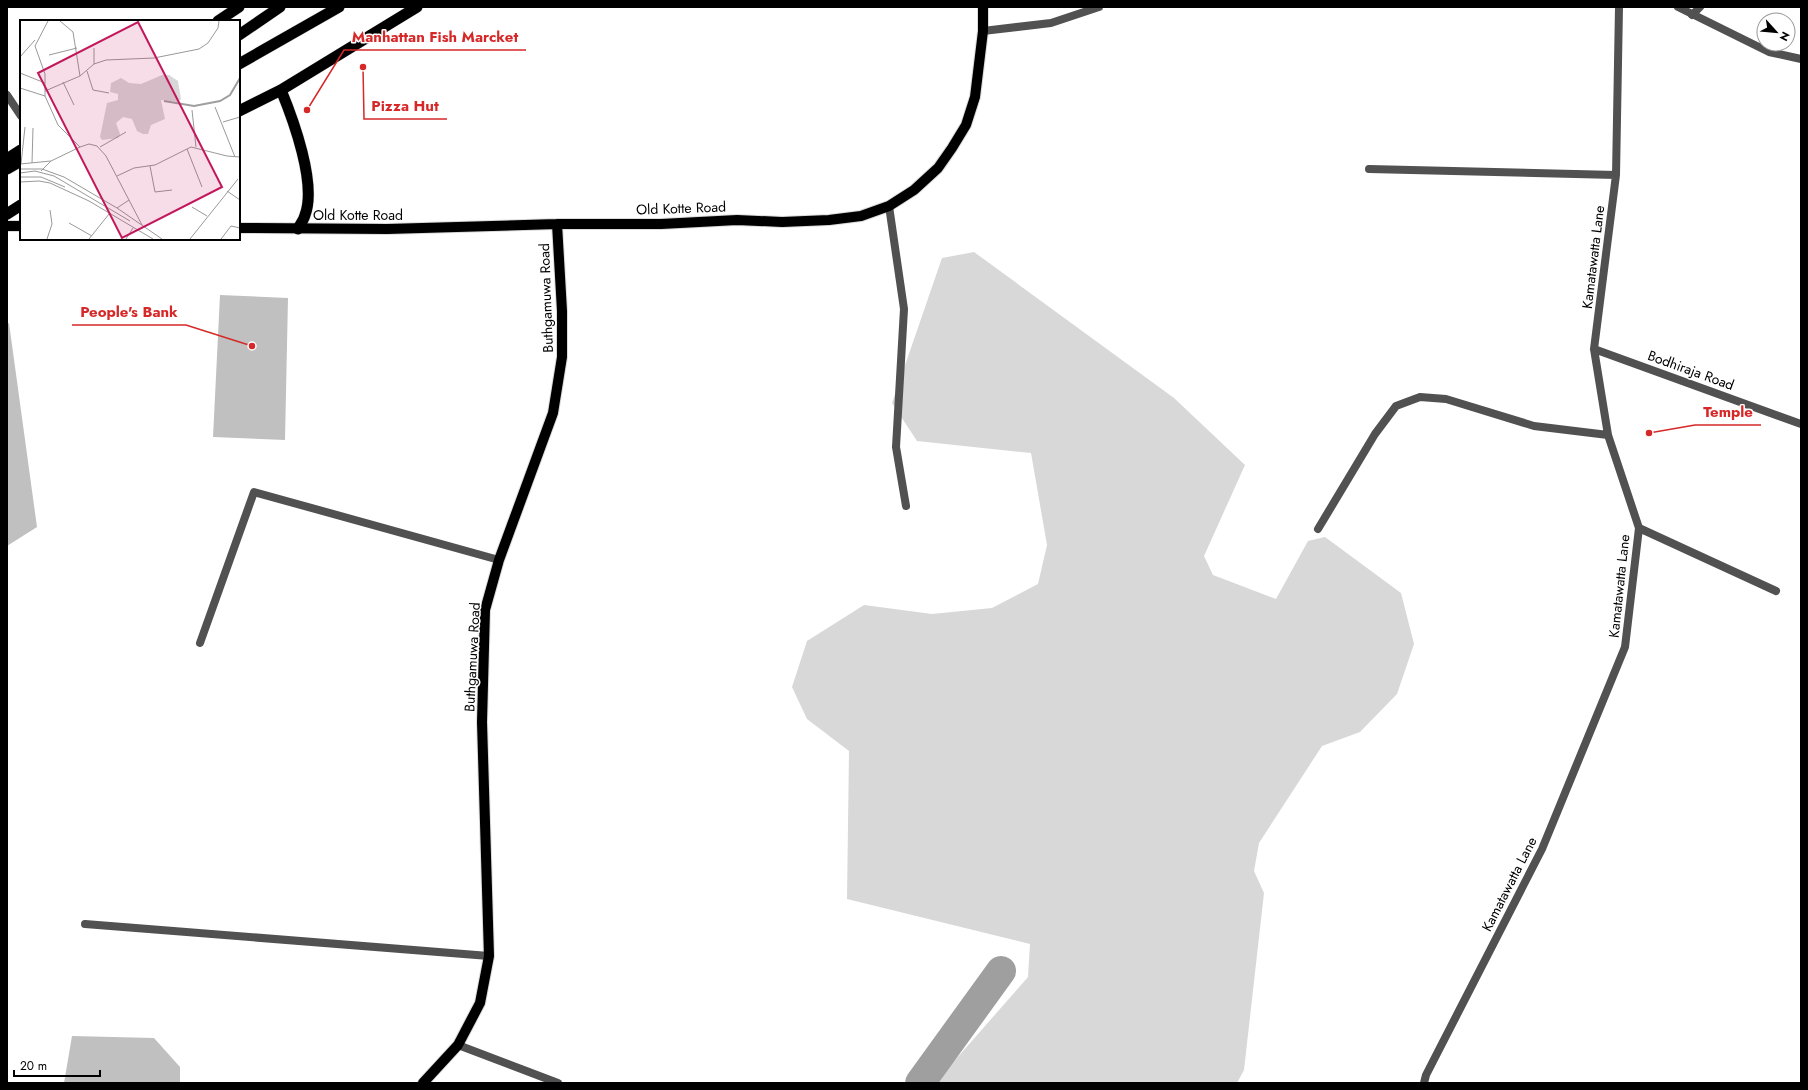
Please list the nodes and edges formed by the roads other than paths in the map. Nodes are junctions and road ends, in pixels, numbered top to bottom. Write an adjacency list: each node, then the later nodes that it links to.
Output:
1 (239, 7): 11 (highway)
2 (280, 7): 13 (highway)
3 (339, 7): 15 (highway)
4 (417, 7): 16 (highway)
5 (983, 7): 12 (main road, Old Kotte Road)
6 (1099, 7): 12 (street)
7 (1619, 7): 25 (street, Kamatawatta Lane)
8 (1678, 7): 10 (street)
9 (1700, 7): 10 (street)
10 (1692, 15): 14 (street)
11 (220, 20)
12 (982, 31): 27 (main road, Old Kotte Road)
13 (240, 33)
14 (1801, 59)
15 (240, 63)
16 (281, 90): 18 (highway); 35 (highway)
17 (7, 95): 19 (street)
18 (240, 110)
19 (20, 114)
20 (20, 151): 21 (highway)
21 (7, 159)
22 (20, 162): 23 (highway)
23 (7, 169)
24 (1369, 169): 25 (street)
25 (1616, 176): 36 (street, Kamatawatta Lane)
26 (20, 206): 29 (highway)
27 (889, 206): 31 (main road, Old Kotte Road); 39 (street)
28 (20, 212): 30 (highway)
29 (7, 214)
30 (7, 218)
31 (557, 224): 35 (main road, Old Kotte Road); 42 (main road, Buthgamuwa Road)
32 (7, 226): 33 (main road)
33 (20, 226)
34 (240, 228): 35 (main road, Old Kotte Road)
35 (298, 229)
36 (1594, 349): 37 (street, Bodhiraja Road); 38 (street, Kamatawatta Lane)
37 (1801, 424)
38 (1608, 435): 40 (street, Kamatawatta Lane); 41 (street)
39 (906, 506)
40 (1638, 528): 43 (street); 50 (street, Kamatawatta Lane)
41 (1318, 529)
42 (499, 560): 44 (street); 46 (main road, Buthgamuwa Road)
43 (1776, 591)
44 (200, 643)
45 (84, 924): 46 (street)
46 (489, 956): 47 (main road, Buthgamuwa Road)
47 (458, 1045): 48 (main road, Buthgamuwa Road); 49 (street)
48 (423, 1083)
49 (558, 1083)
50 (1424, 1083)

